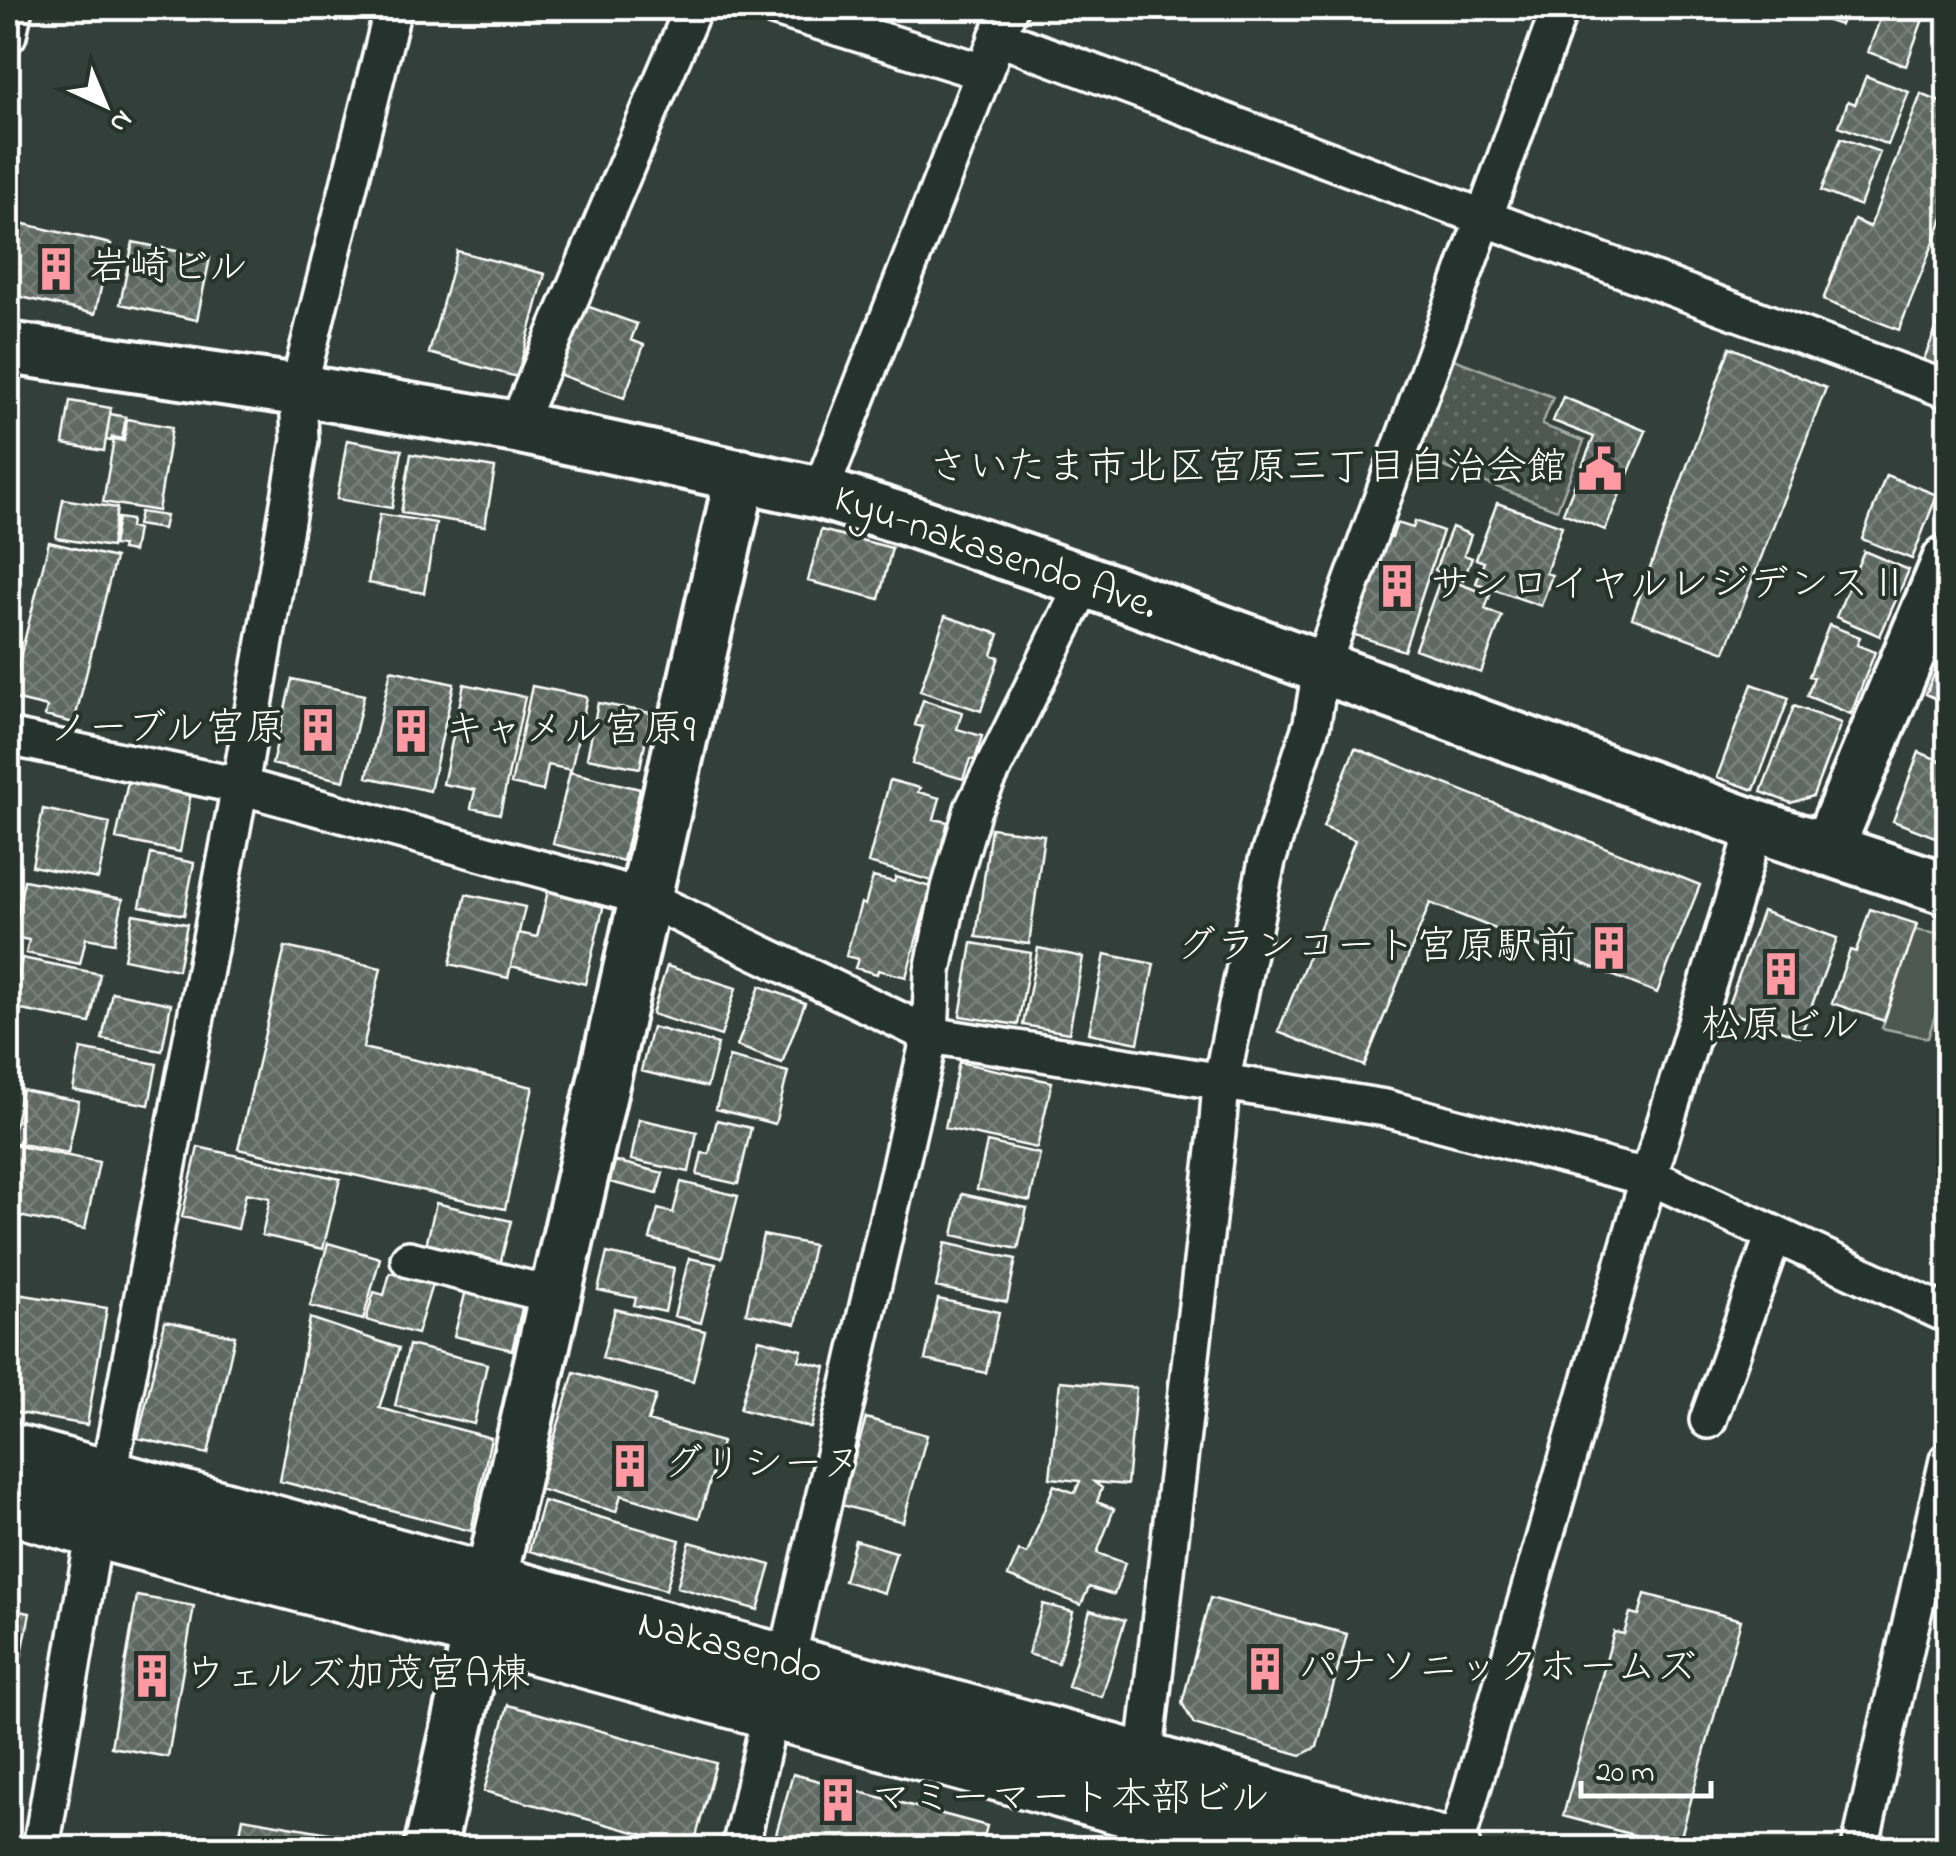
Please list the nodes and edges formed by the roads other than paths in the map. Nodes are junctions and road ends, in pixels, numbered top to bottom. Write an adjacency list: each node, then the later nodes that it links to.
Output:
1 (14, 8): 7 (street)
2 (393, 8): 11 (street)
3 (693, 8): 13 (street)
4 (776, 8): 8 (street)
5 (1560, 8): 9 (street)
6 (1003, 22): 8 (street); 9 (street)
7 (8, 35)
8 (983, 72): 15 (street)
9 (1482, 218): 12 (street); 18 (street)
10 (8, 348): 11 (main road, Kyu-nakasendo Ave.)
11 (298, 390): 13 (main road, Kyu-nakasendo Ave.); 20 (street)
12 (1948, 390)
13 (516, 427): 14 (main road, Kyu-nakasendo Ave.)
14 (741, 475): 15 (main road, Kyu-nakasendo Ave.); 24 (main road)
15 (820, 493): 17 (main road, Kyu-nakasendo Ave.)
16 (1948, 561): 22 (main road)
17 (1085, 581): 18 (main road, Kyu-nakasendo Ave.); 25 (street)
18 (1321, 668): 21 (main road, Kyu-nakasendo Ave.); 26 (street)
19 (8, 737): 20 (street)
20 (240, 786): 24 (street); 36 (street)
21 (1756, 826): 22 (main road, Kyu-nakasendo Ave.); 27 (street)
22 (1827, 850): 23 (main road, Kyu-nakasendo Ave.)
23 (1948, 889)
24 (646, 898): 25 (street); 30 (main road)
25 (930, 1035): 26 (street); 38 (street)
26 (1221, 1083): 27 (street); 39 (street)
27 (1649, 1176): 28 (street); 44 (street)
28 (1774, 1234): 31 (street); 32 (street)
29 (409, 1259): 30 (street)
30 (556, 1296): 37 (main road)
31 (1948, 1315)
32 (1708, 1420)
33 (8, 1451): 36 (highway, Nakasendo)
34 (1948, 1460): 45 (street)
35 (8, 1504): 36 (highway, Nakasendo)
36 (102, 1504): 37 (highway, Nakasendo); 40 (street)
37 (485, 1607): 38 (highway, Nakasendo); 41 (main road)
38 (778, 1687): 39 (highway, Nakasendo); 42 (street)
39 (1143, 1808): 43 (highway, Nakasendo); 44 (highway, Nakasendo)
40 (40, 1848)
41 (430, 1848)
42 (740, 1848)
43 (1274, 1848)
44 (1454, 1848)
45 (1860, 1848)

